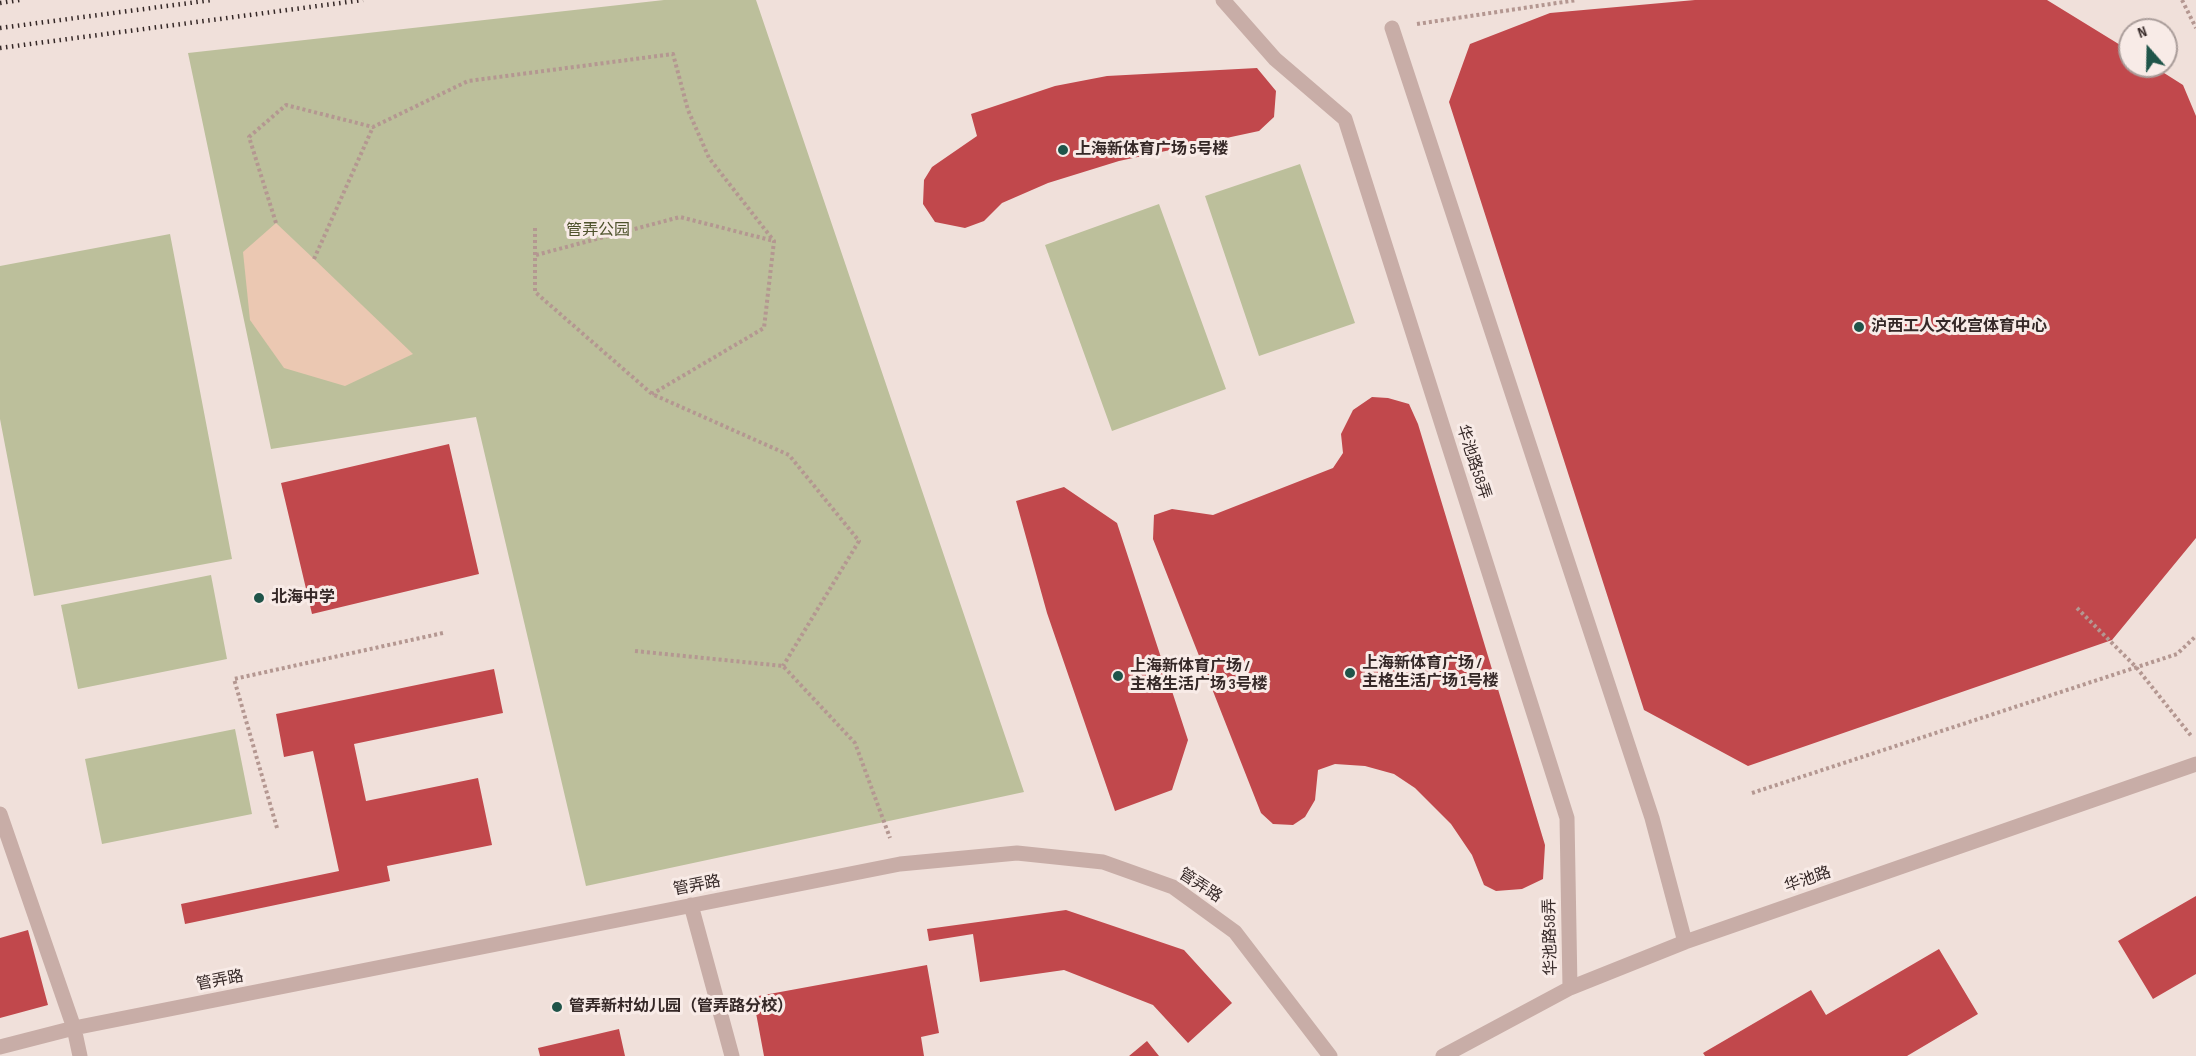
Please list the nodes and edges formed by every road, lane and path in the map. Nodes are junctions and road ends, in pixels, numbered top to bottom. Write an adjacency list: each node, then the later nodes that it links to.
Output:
1 (1223, 0): 27 (street, 华池路58弄)
2 (1577, 0): 4 (path)
3 (2182, 0): 5 (path)
4 (1392, 28): 26 (street)
5 (2196, 28)
6 (373, 127): 7 (path); 9 (path); 11 (path)
7 (276, 222)
8 (535, 228): 10 (path)
9 (774, 241): 10 (path); 12 (path)
10 (536, 255): 12 (path)
11 (314, 259)
12 (652, 394): 17 (path)
13 (2077, 608): 18 (path)
14 (444, 633): 23 (path)
15 (2196, 636): 18 (path)
16 (635, 651): 17 (path)
17 (783, 666): 24 (path)
18 (2136, 667): 19 (path); 21 (path)
19 (2196, 742)
20 (2196, 764): 26 (street, 华池路)
21 (1752, 793)
22 (0, 814): 28 (street)
23 (276, 828)
24 (900, 864): 25 (street, 管弄路); 32 (street, 管弄路)
25 (691, 906): 28 (street, 管弄路); 31 (street)
26 (1685, 942): 27 (street, 华池路)
27 (1570, 988): 33 (street, 华池路)
28 (74, 1028): 29 (street, 管弄路); 30 (street)
29 (0, 1047)
30 (80, 1056)
31 (732, 1056)
32 (1330, 1056)
33 (1443, 1056)

